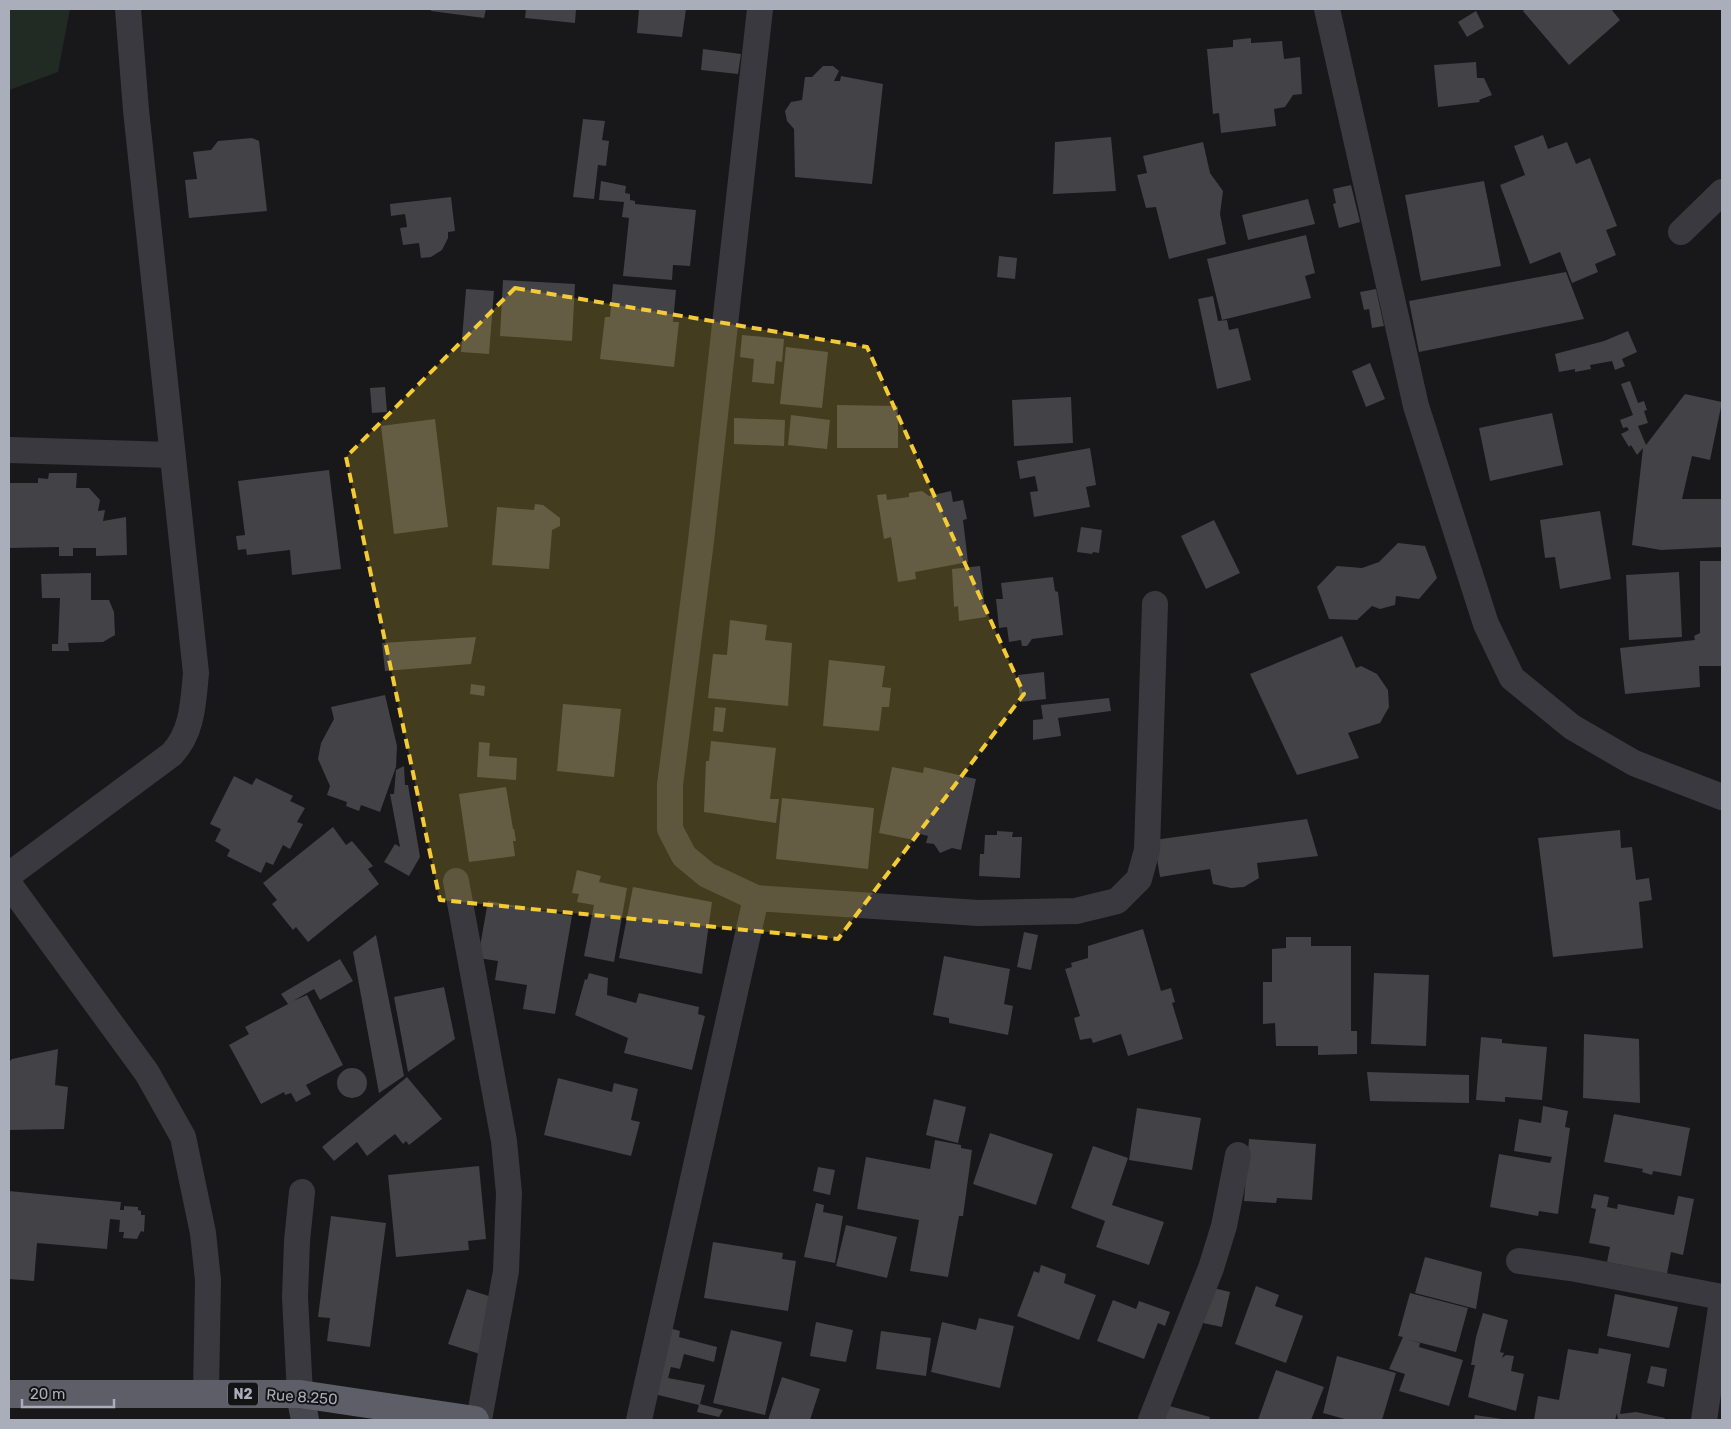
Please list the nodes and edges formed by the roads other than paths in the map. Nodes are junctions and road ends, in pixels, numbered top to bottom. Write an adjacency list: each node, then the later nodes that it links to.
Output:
1 (128, 9): 7 (street)
2 (760, 9): 13 (street)
3 (1327, 9): 9 (street)
4 (1722, 192): 5 (street)
5 (1681, 232)
6 (9, 450): 7 (street)
7 (172, 455): 10 (street)
8 (1155, 604): 13 (street)
9 (1722, 797)
10 (9, 875)
11 (456, 881): 24 (street)
12 (9, 884): 20 (street)
13 (756, 898): 25 (street)
14 (1238, 1155): 26 (street)
15 (302, 1192): 21 (street)
16 (1519, 1261): 17 (street)
17 (1722, 1296)
18 (1722, 1301): 27 (street)
19 (9, 1394): 20 (highway, Rue 8.250 / N2)
20 (206, 1394): 21 (highway, Rue 8.250 / N2)
21 (300, 1394): 22 (main road); 23 (highway, Rue 8.250 / N2)
22 (305, 1420)
23 (475, 1420)
24 (479, 1420)
25 (639, 1420)
26 (1151, 1420)
27 (1704, 1420)

